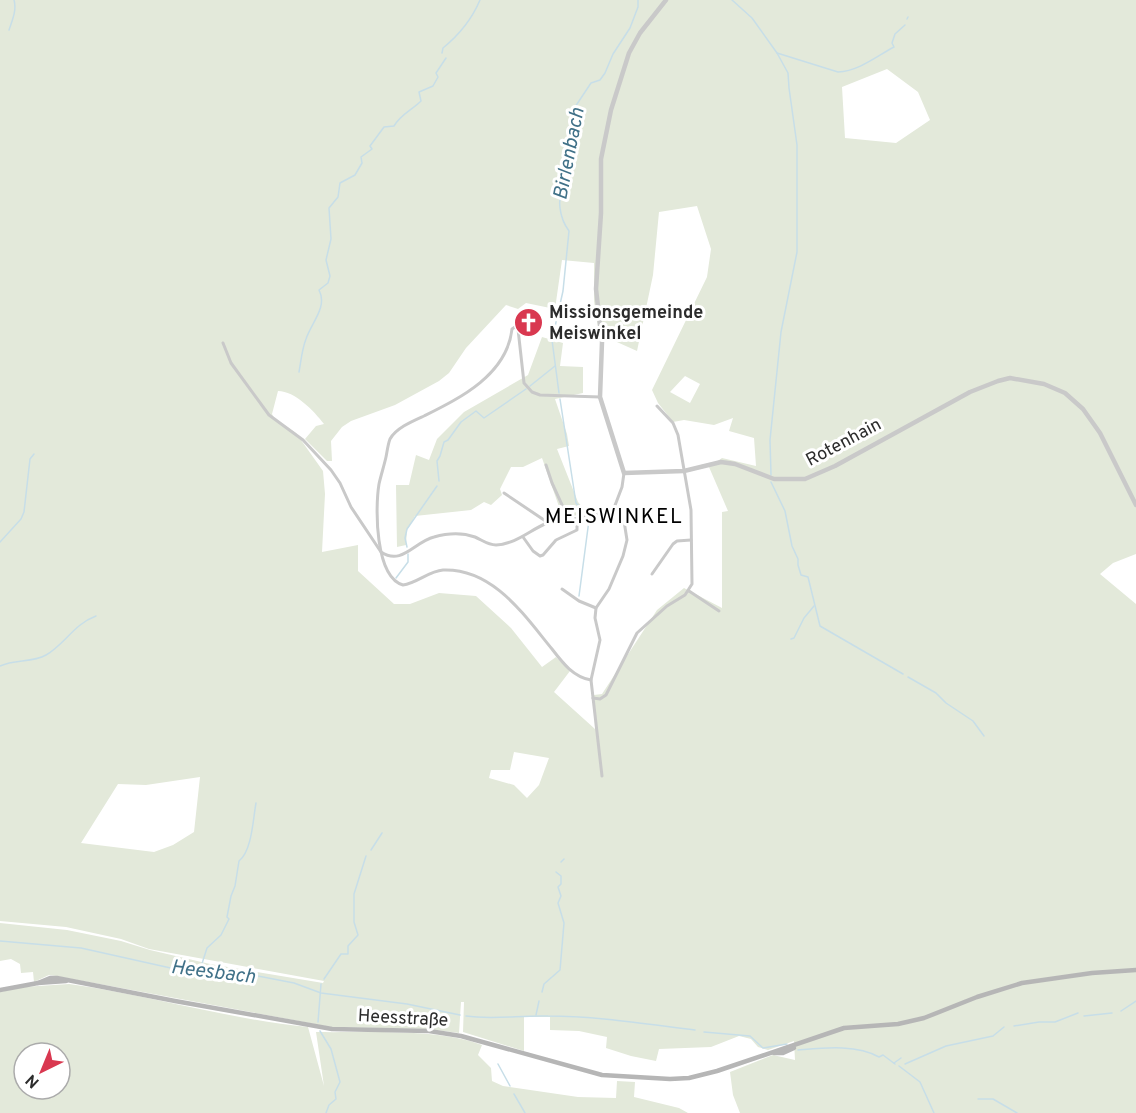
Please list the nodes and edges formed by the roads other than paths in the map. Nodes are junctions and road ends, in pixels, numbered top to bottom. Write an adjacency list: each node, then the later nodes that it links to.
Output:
1 (666, 0): 3 (street)
2 (222, 343): 16 (street)
3 (600, 397): 7 (street); 16 (street)
4 (657, 406): 6 (street)
5 (546, 465): 12 (street)
6 (684, 471): 7 (street, Rotenhain); 9 (street, Rotenhain); 15 (street)
7 (624, 473): 10 (street)
8 (504, 493): 13 (street)
9 (1136, 505)
10 (614, 507): 11 (street); 20 (street)
11 (577, 519): 12 (street); 14 (street)
12 (569, 520): 13 (street)
13 (548, 522): 14 (street)
14 (523, 537): 16 (street)
15 (692, 540): 17 (street); 19 (street)
16 (381, 552): 22 (street)
17 (652, 574)
18 (562, 588): 20 (street)
19 (689, 591): 21 (street); 23 (street)
20 (596, 608): 22 (street)
21 (719, 611)
22 (591, 680): 23 (street)
23 (593, 698): 24 (street)
24 (602, 776)
25 (1136, 970): 26 (main road, Heesstraße)
26 (0, 990)

